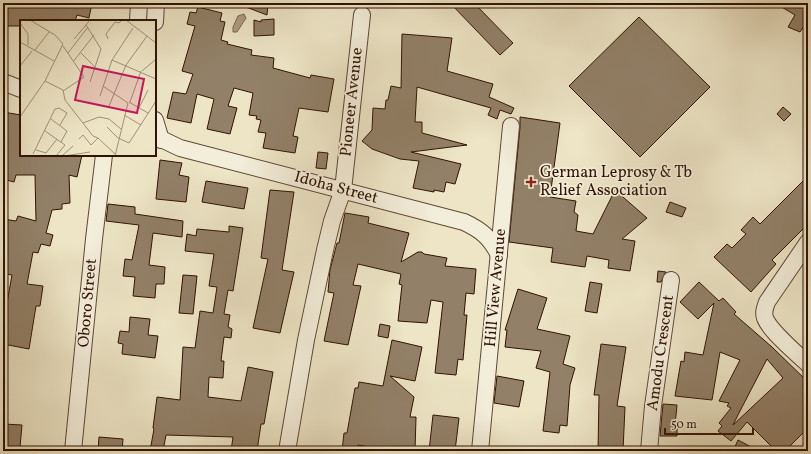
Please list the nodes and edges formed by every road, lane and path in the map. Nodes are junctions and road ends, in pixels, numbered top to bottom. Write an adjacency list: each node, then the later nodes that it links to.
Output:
1 (139, 3): 4 (street)
2 (156, 3): 5 (street)
3 (362, 15): 11 (street, Pioneer Avenue)
4 (138, 20)
5 (155, 20)
6 (3, 82): 7 (street)
7 (20, 89)
8 (511, 126): 13 (street, Hill View Avenue)
9 (157, 132): 11 (street, Idoha Street)
10 (104, 156): 16 (street, Oboro Street)
11 (343, 190): 13 (street, Idoha Street); 17 (street, Pioneer Avenue)
12 (808, 242): 15 (street)
13 (499, 254): 18 (street, Hill View Avenue)
14 (671, 280): 19 (street, Amodu Crescent)
15 (808, 364)
16 (73, 451)
17 (287, 451)
18 (480, 451)
19 (649, 451)

